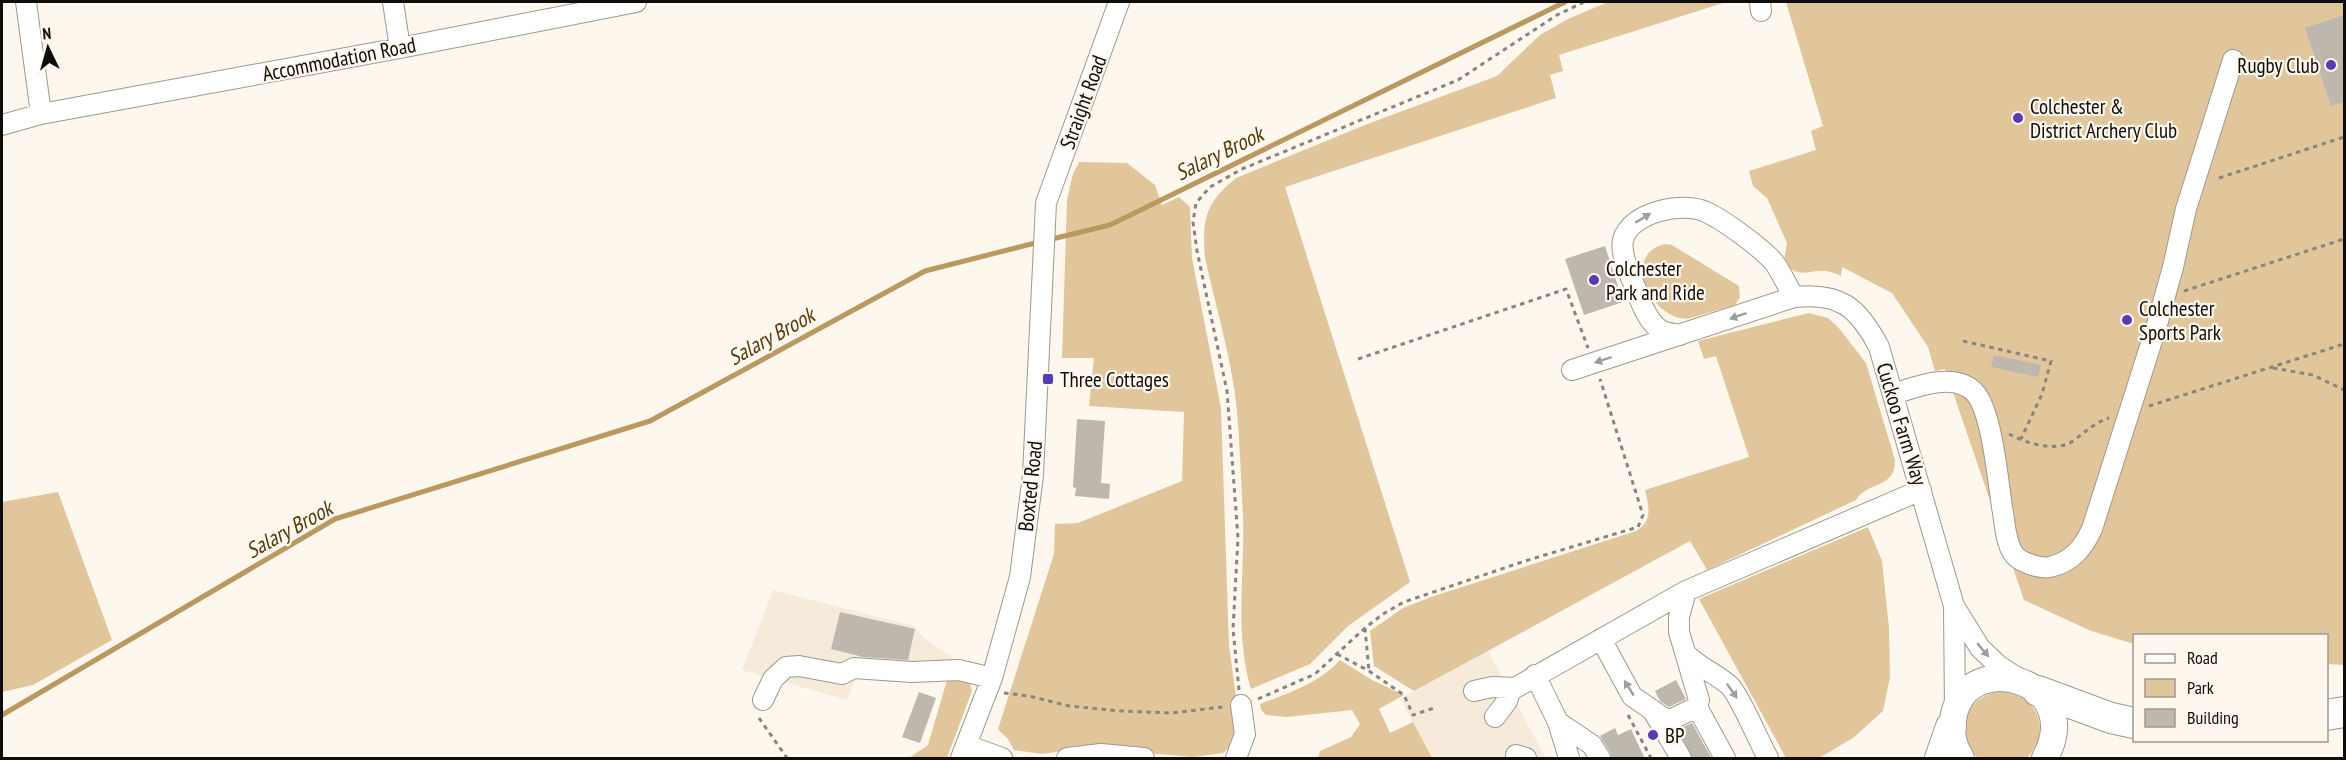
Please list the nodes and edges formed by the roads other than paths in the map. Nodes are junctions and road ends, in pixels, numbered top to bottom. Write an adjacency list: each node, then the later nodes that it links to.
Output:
1 (26, 2): 7 (street)
2 (393, 2): 5 (street)
3 (636, 2): 5 (street, Accommodation Road)
4 (1119, 2): 9 (street, Straight Road)
5 (400, 48): 7 (street, Accommodation Road)
6 (2233, 60): 13 (street)
7 (41, 114): 8 (street, Accommodation Road)
8 (2, 125)
9 (1046, 203): 20 (street, Boxted Road)
10 (1794, 297): 11 (street, one-way to 11); 11 (street, one-way to 10); 13 (street, Cuckoo Farm Way)
11 (1680, 335): 12 (street, one-way to 12)
12 (1572, 370)
13 (1894, 393): 14 (street, Cuckoo Farm Way)
14 (1921, 490): 15 (street); 16 (street, Cuckoo Farm Way)
15 (1686, 591): 17 (street); 18 (street)
16 (1954, 606): 21 (street, Cuckoo Farm Way, one-way to 21); 31 (street, Cuckoo Farm Way)
17 (1601, 639): 19 (street); 26 (street, one-way to 17)
18 (1688, 655): 27 (street); 43 (street, one-way to 43)
19 (1535, 675): 22 (street); 32 (street)
20 (992, 678): 24 (street); 34 (street, Boxted Road)
21 (2031, 686): 31 (main road); 33 (highway); 46 (main road)
22 (1513, 689): 23 (street); 30 (street)
23 (1474, 691)
24 (763, 700)
25 (1241, 705): 38 (street)
26 (1651, 707): 27 (street); 41 (street)
27 (1696, 707): 42 (street)
28 (2344, 712): 29 (highway)
29 (2328, 715)
30 (1495, 717)
31 (1953, 718): 44 (highway); 45 (main road)
32 (1558, 722): 39 (street); 40 (street)
33 (2133, 723)
34 (963, 752): 35 (street)
35 (1002, 759)
36 (1066, 759): 37 (street)
37 (1144, 759)
38 (1236, 759)
39 (1569, 759)
40 (1600, 759)
41 (1681, 759)
42 (1725, 759)
43 (1768, 759)
44 (1940, 759)
45 (1960, 759)
46 (2045, 759)

